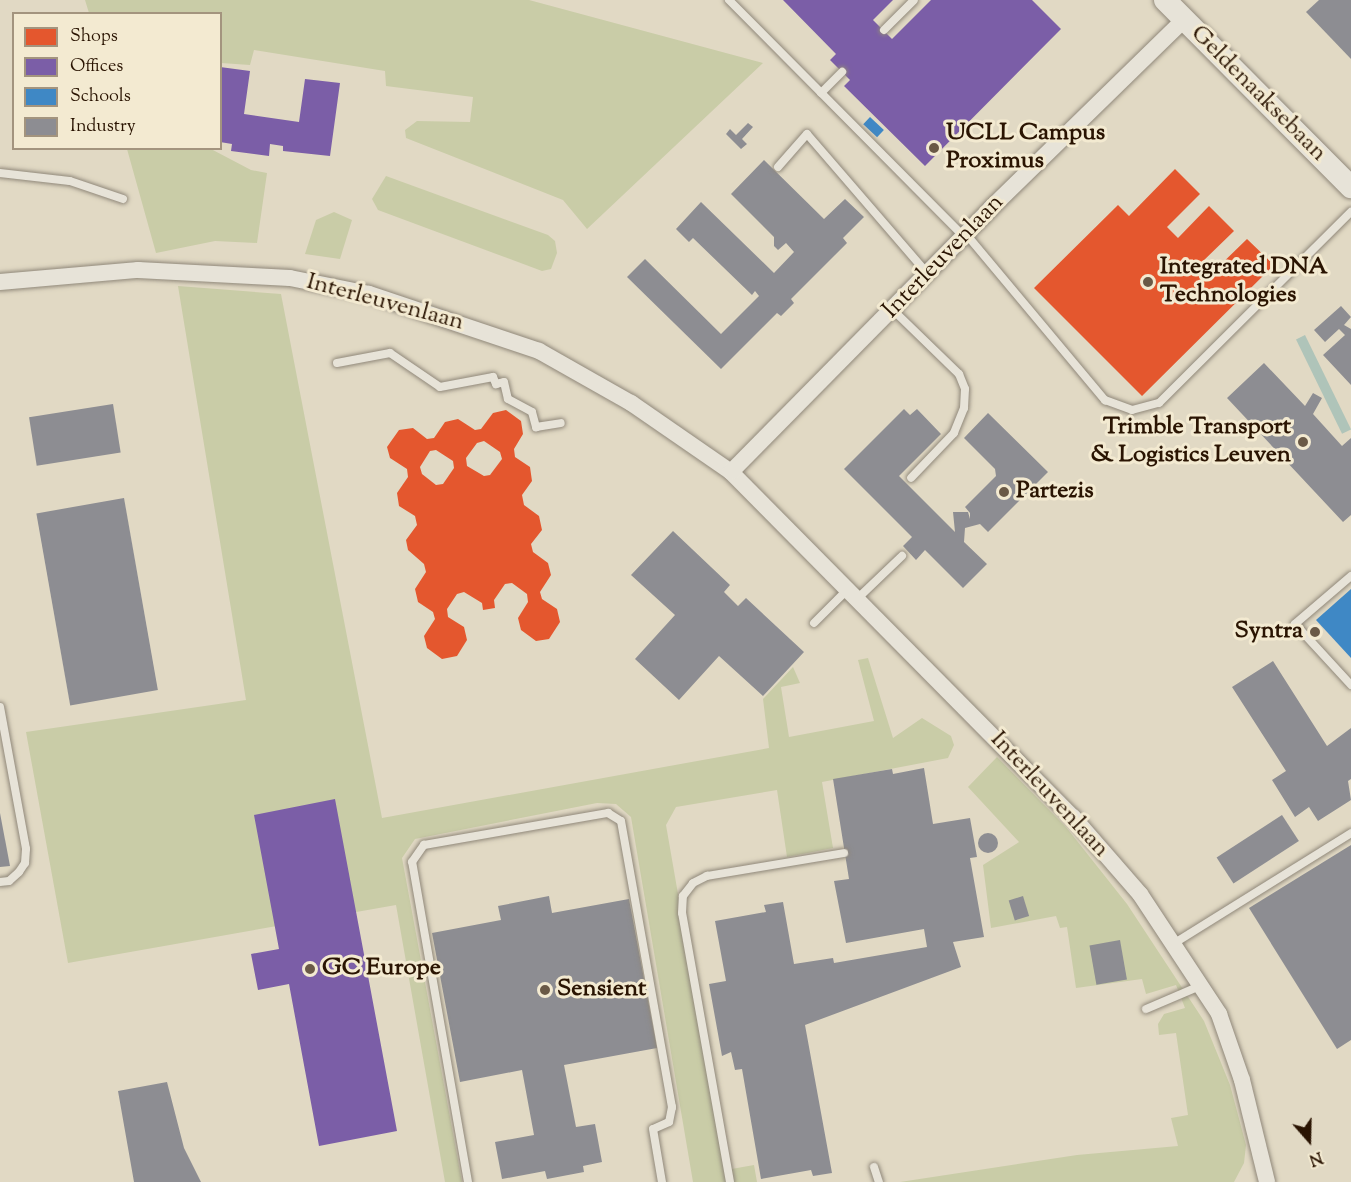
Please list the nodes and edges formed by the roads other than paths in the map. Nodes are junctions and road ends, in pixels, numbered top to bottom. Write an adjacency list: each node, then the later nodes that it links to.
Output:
1 (729, 0): 7 (lane)
2 (914, 0): 5 (lane)
3 (1165, 0): 4 (street, Geldenaaksebaan)
4 (1185, 19): 10 (street, Geldenaaksebaan); 13 (street, Interleuvenlaan)
5 (884, 30)
6 (842, 72): 7 (lane)
7 (821, 93): 13 (lane)
8 (778, 167): 14 (lane)
9 (0, 173): 11 (lane)
10 (1351, 187)
11 (123, 198)
12 (1351, 212): 13 (lane)
13 (965, 235): 14 (street, Interleuvenlaan)
14 (928, 274): 16 (street, Interleuvenlaan)
15 (0, 282): 19 (street, Interleuvenlaan)
16 (893, 310): 19 (street, Interleuvenlaan); 20 (lane)
17 (337, 363): 18 (lane)
18 (561, 423)
19 (731, 472): 23 (street, Interleuvenlaan)
20 (911, 478)
21 (902, 556): 23 (lane)
22 (1351, 576): 25 (lane)
23 (853, 593): 24 (lane); 31 (street, Interleuvenlaan)
24 (814, 623)
25 (1351, 686)
26 (0, 707): 27 (lane)
27 (4, 750): 30 (lane)
28 (1351, 833): 31 (lane)
29 (844, 852): 37 (lane)
30 (0, 882)
31 (1173, 945): 32 (street, Interleuvenlaan)
32 (1200, 986): 33 (lane); 39 (street, Interleuvenlaan)
33 (1146, 1009)
34 (874, 1167): 38 (lane)
35 (468, 1182): 36 (lane)
36 (662, 1182)
37 (730, 1182)
38 (879, 1182)
39 (1267, 1182)

